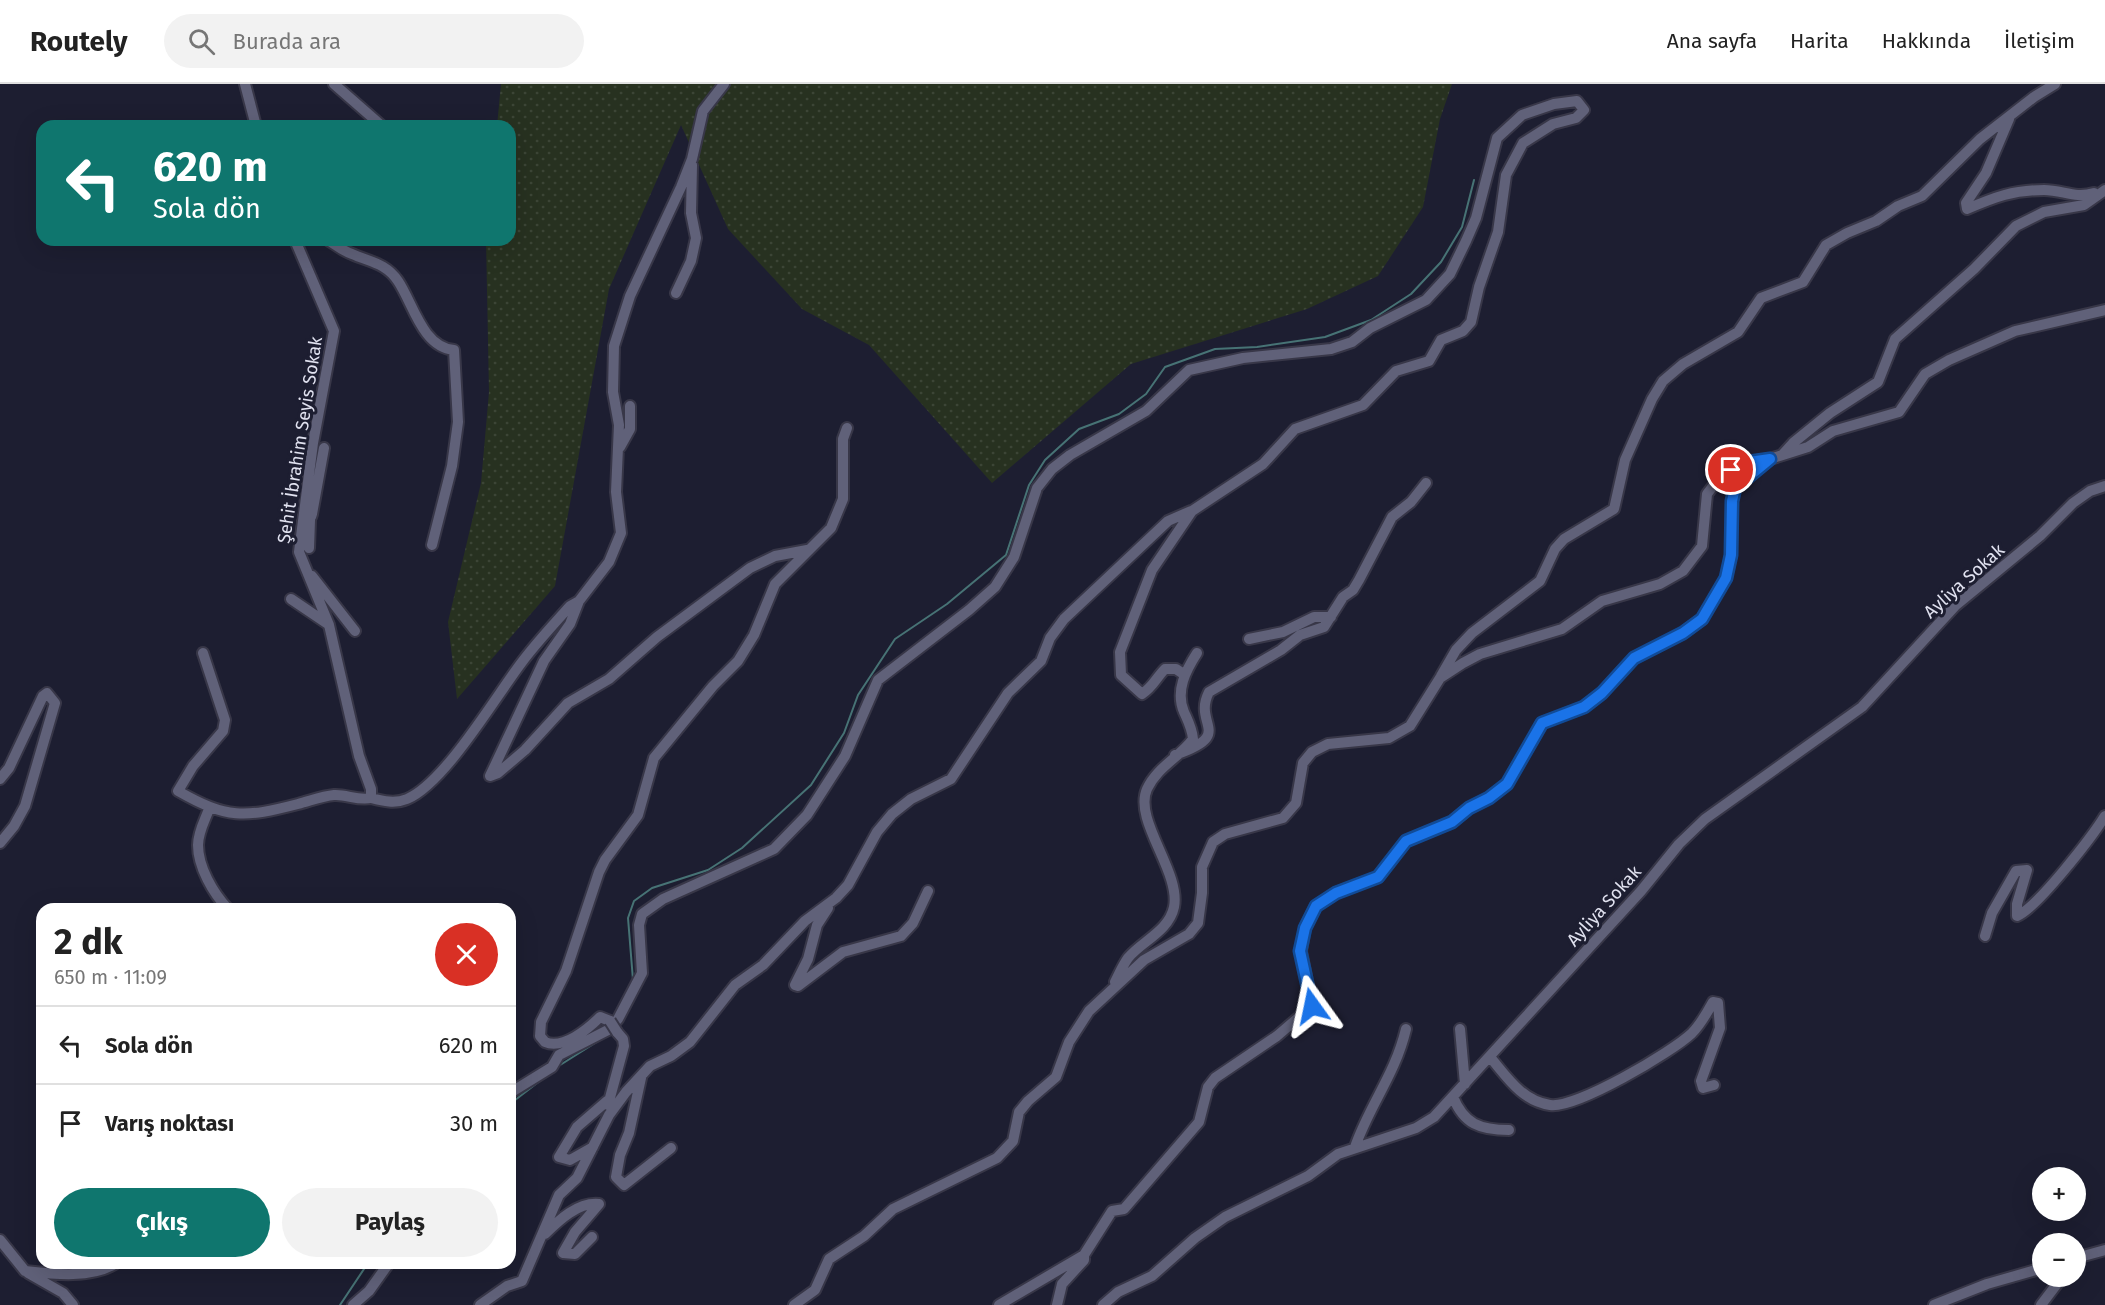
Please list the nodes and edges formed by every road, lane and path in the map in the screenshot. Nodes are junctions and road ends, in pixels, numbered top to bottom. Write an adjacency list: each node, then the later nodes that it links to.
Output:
1 (245, 84): 6 (street)
2 (334, 84): 7 (street)
3 (724, 84): 8 (street)
4 (2055, 84): 5 (street)
5 (2015, 111): 9 (street); 37 (street)
6 (254, 120)
7 (375, 120)
8 (692, 159): 12 (street); 16 (street)
9 (2103, 191): 18 (street)
10 (298, 246): 23 (street, Şehit İbrahim Seyis Sokak)
11 (338, 246): 24 (street)
12 (676, 292)
13 (2105, 310): 18 (street)
14 (630, 406): 16 (street)
15 (847, 428): 26 (street)
16 (619, 447): 29 (street)
17 (324, 448): 23 (street)
18 (1783, 454): 19 (street)
19 (1770, 459): 37 (street); 67 (street)
20 (1426, 483): 30 (street)
21 (2105, 486): 51 (street, Ayliya Sokak)
22 (1192, 511): 36 (street); 45 (street); 55 (street)
23 (304, 519): 25 (street); 27 (street, Şehit İbrahim Seyis Sokak)
24 (432, 545)
25 (309, 548)
26 (807, 550): 29 (street); 57 (street, bridge)
27 (302, 564): 31 (street, Şehit İbrahim Seyis Sokak); 32 (street)
28 (291, 599): 31 (street)
29 (579, 601): 40 (street)
30 (1331, 617): 33 (street); 38 (street)
31 (329, 625): 40 (street, Şehit İbrahim Seyis Sokak)
32 (355, 631)
33 (1249, 639)
34 (203, 653): 41 (street)
35 (1197, 653): 36 (street)
36 (1185, 675): 38 (street)
37 (1440, 678): 48 (street)
38 (1175, 755): 48 (street)
39 (0, 779): 43 (street)
40 (371, 798): 41 (street)
41 (209, 809): 46 (street)
42 (2105, 816): 47 (street)
43 (0, 843)
44 (928, 891): 45 (street)
45 (836, 898): 52 (street)
46 (224, 903)
47 (1985, 936)
48 (1112, 987): 77 (street)
49 (1406, 1029): 62 (street)
50 (1460, 1029): 53 (street)
51 (1490, 1057): 53 (street, Ayliya Sokak); 54 (street)
52 (642, 1075): 58 (street); 61 (street)
53 (1466, 1084): 56 (street, Ayliya Sokak)
54 (1714, 1086)
55 (516, 1089)
56 (1453, 1097): 59 (street); 62 (street, Ayliya Sokak)
57 (607, 1101): 58 (street); 60 (street)
58 (609, 1115): 60 (street)
59 (1509, 1130)
60 (594, 1147): 64 (street)
61 (671, 1148)
62 (1355, 1148): 80 (street, Ayliya Sokak)
63 (592, 1237): 64 (street)
64 (540, 1238): 76 (street)
65 (0, 1240): 71 (street)
66 (2105, 1250): 68 (street)
67 (1084, 1255): 78 (street); 79 (street)
68 (2086, 1256)
69 (104, 1269): 71 (street)
70 (385, 1269): 75 (street)
71 (25, 1271): 74 (street)
72 (2032, 1271): 81 (street)
73 (2055, 1287): 82 (street)
74 (73, 1305)
75 (353, 1305)
76 (480, 1305)
77 (794, 1305)
78 (999, 1305)
79 (1056, 1305)
80 (1103, 1305)
81 (1934, 1305)
82 (2042, 1305)

